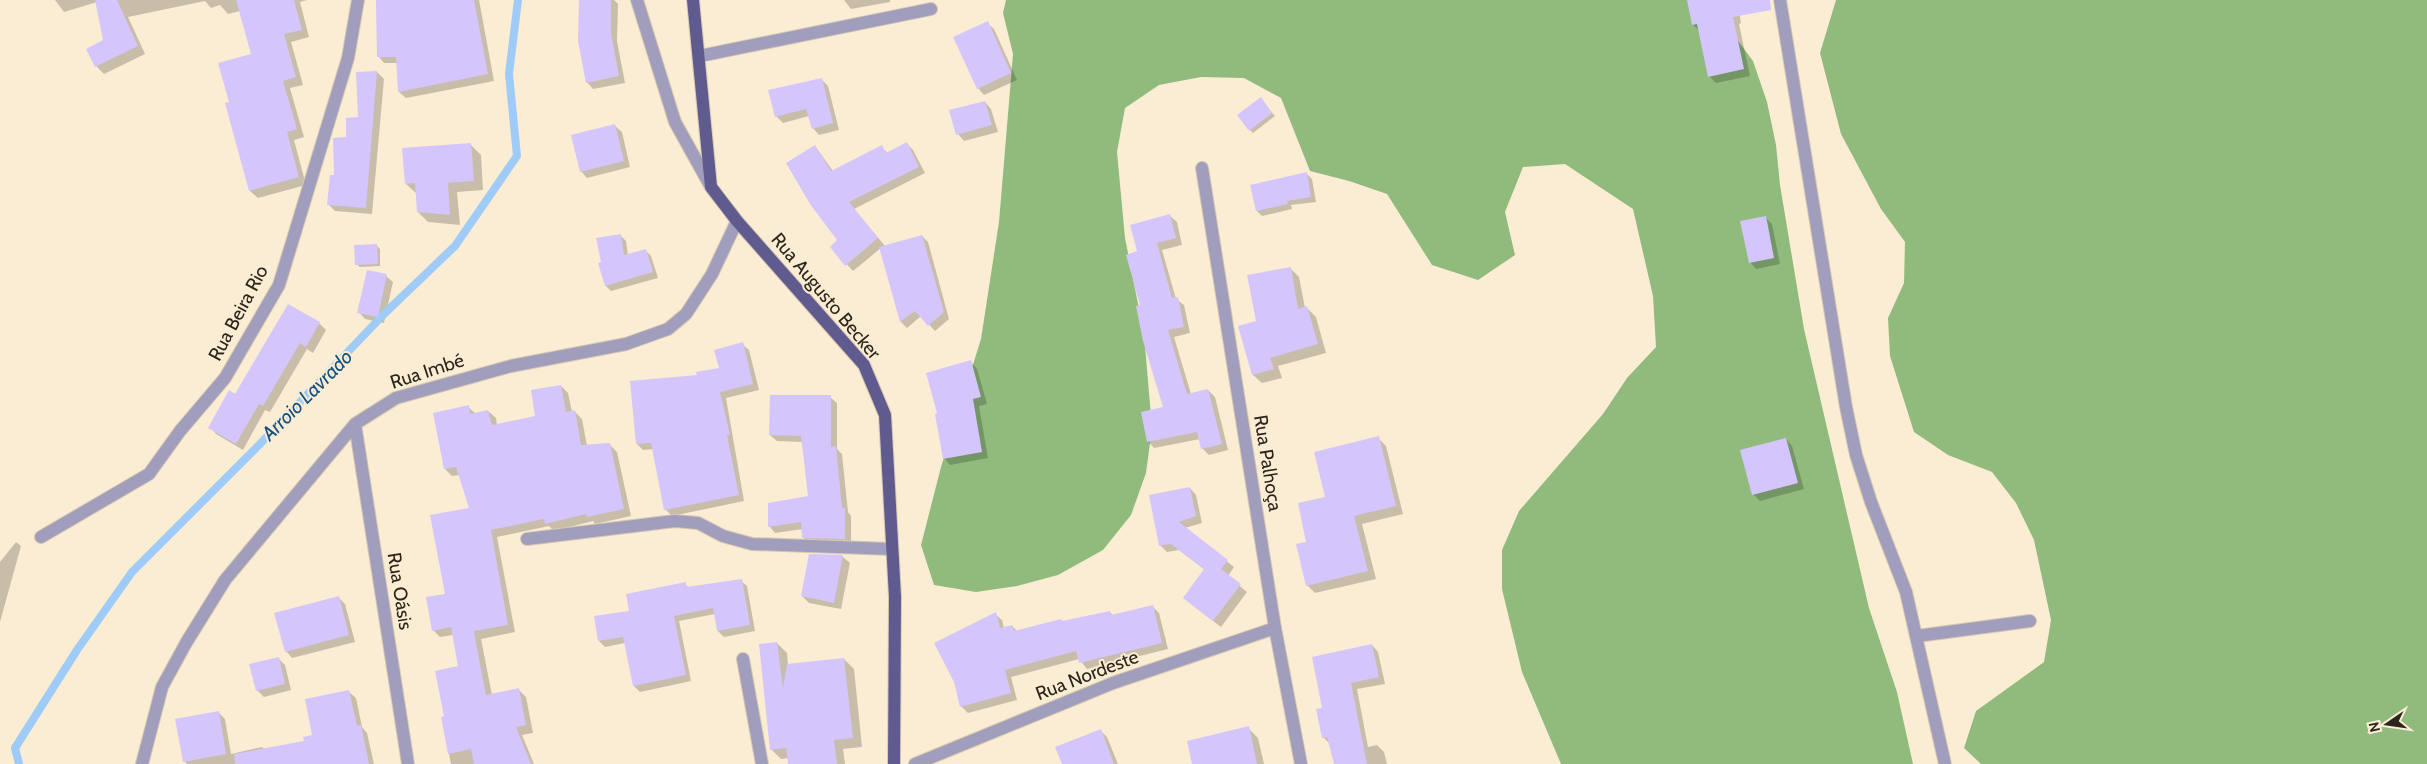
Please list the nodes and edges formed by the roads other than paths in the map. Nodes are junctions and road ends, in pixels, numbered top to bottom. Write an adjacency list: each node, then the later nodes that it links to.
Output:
1 (358, 0): 11 (street, Rua Beira Rio)
2 (637, 0): 8 (street, Rua Augusto Becker)
3 (693, 0): 6 (main road)
4 (1780, 0): 16 (street)
5 (931, 9): 6 (street)
6 (700, 56): 8 (main road)
7 (1202, 168): 15 (street, Rua Palhoça)
8 (711, 187): 9 (main road, Rua Augusto Becker)
9 (738, 222): 10 (street, Rua Imbé); 13 (main road, Rua Augusto Becker)
10 (355, 424): 18 (street, Rua Imbé); 19 (street, Rua Oásis)
11 (42, 537)
12 (527, 539): 13 (street)
13 (891, 549): 21 (main road, Rua Augusto Becker)
14 (2030, 621): 16 (street)
15 (1276, 628): 22 (street, Rua Nordeste); 23 (street, Rua Palhoça)
16 (1917, 636): 24 (street)
17 (742, 659): 20 (street)
18 (142, 764)
19 (408, 764)
20 (762, 764)
21 (894, 764)
22 (916, 764)
23 (1301, 764)
24 (1945, 764)

